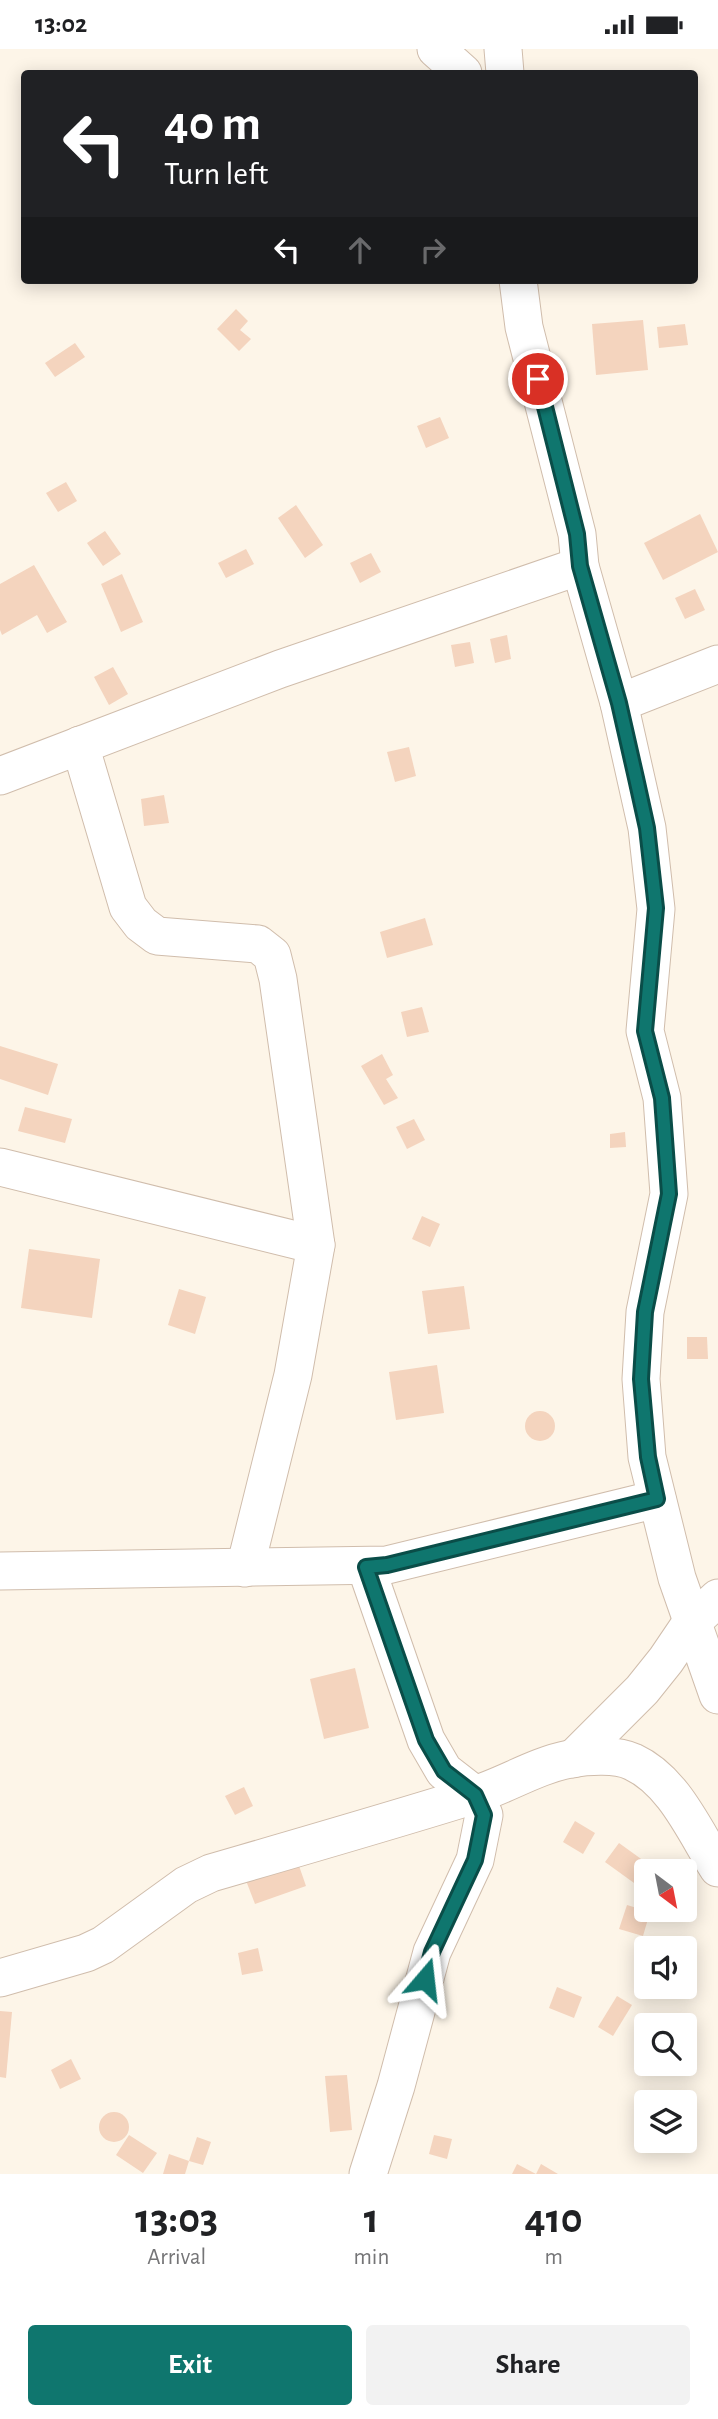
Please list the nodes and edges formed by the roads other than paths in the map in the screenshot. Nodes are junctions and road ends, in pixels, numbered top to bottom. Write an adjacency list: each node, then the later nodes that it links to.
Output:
1 (436, 49): 3 (street)
2 (503, 49): 4 (street)
3 (460, 70)
4 (505, 70)
5 (519, 284): 6 (street)
6 (580, 566): 8 (street); 9 (street)
7 (718, 664): 8 (street)
8 (619, 703): 13 (street)
9 (80, 745): 10 (street); 12 (street)
10 (0, 776)
11 (0, 1167): 12 (street)
12 (316, 1245): 14 (street)
13 (657, 1499): 15 (street); 18 (street)
14 (245, 1567): 15 (street); 16 (street)
15 (366, 1567): 21 (street)
16 (0, 1571)
17 (718, 1598): 18 (street)
18 (691, 1623): 19 (street); 20 (street)
19 (718, 1695)
20 (573, 1759): 21 (street); 22 (street)
21 (475, 1795): 23 (street); 24 (street)
22 (718, 1868)
23 (0, 1978)
24 (368, 2174)

